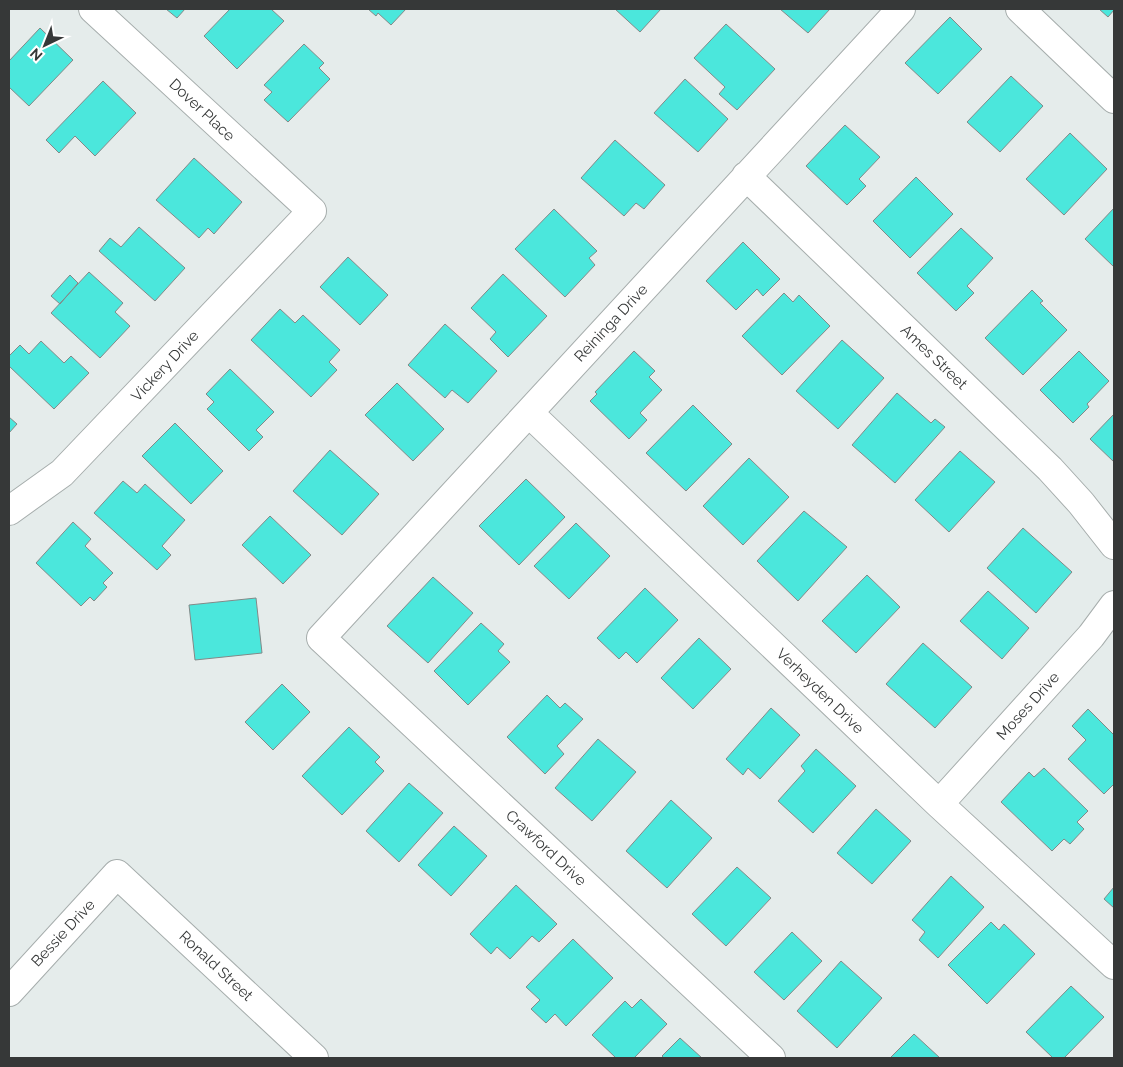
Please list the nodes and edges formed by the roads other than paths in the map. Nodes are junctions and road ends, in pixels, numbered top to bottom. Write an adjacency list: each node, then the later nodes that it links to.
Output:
1 (92, 9): 6 (street, Dover Place)
2 (901, 9): 5 (street, Reininga Drive)
3 (1020, 9): 4 (street)
4 (1114, 99)
5 (746, 176): 7 (street, Reininga Drive); 9 (street, Ames Street)
6 (312, 211): 8 (street, Vickery Drive)
7 (529, 412): 11 (street, Reininga Drive); 12 (street, Verheyden Drive)
8 (9, 511)
9 (1114, 545)
10 (1114, 605): 12 (street, Moses Drive)
11 (321, 638): 17 (street, Crawford Drive)
12 (939, 804): 14 (street, Verheyden Drive)
13 (117, 874): 15 (street, Bessie Drive); 16 (street, Ronald Street)
14 (1114, 965)
15 (9, 992)
16 (314, 1058)
17 (772, 1058)

